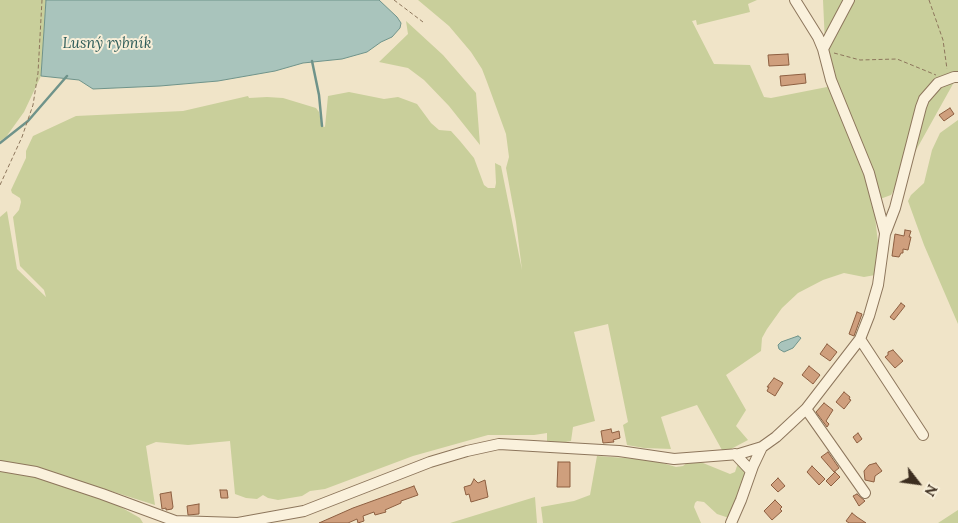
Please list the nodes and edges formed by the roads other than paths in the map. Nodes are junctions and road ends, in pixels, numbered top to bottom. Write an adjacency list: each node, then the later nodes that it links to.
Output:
1 (796, 0): 3 (street)
2 (849, 0): 3 (street)
3 (823, 49): 5 (street)
4 (956, 77): 6 (street)
5 (879, 207): 6 (street); 7 (street)
6 (895, 208): 7 (street)
7 (885, 234): 8 (street)
8 (860, 339): 9 (street); 10 (street)
9 (806, 409): 11 (street); 15 (street)
10 (923, 435)
11 (762, 447): 12 (street); 14 (street)
12 (735, 454): 13 (street); 14 (street)
13 (0, 466)
14 (751, 471): 16 (street)
15 (865, 493)
16 (731, 523)

